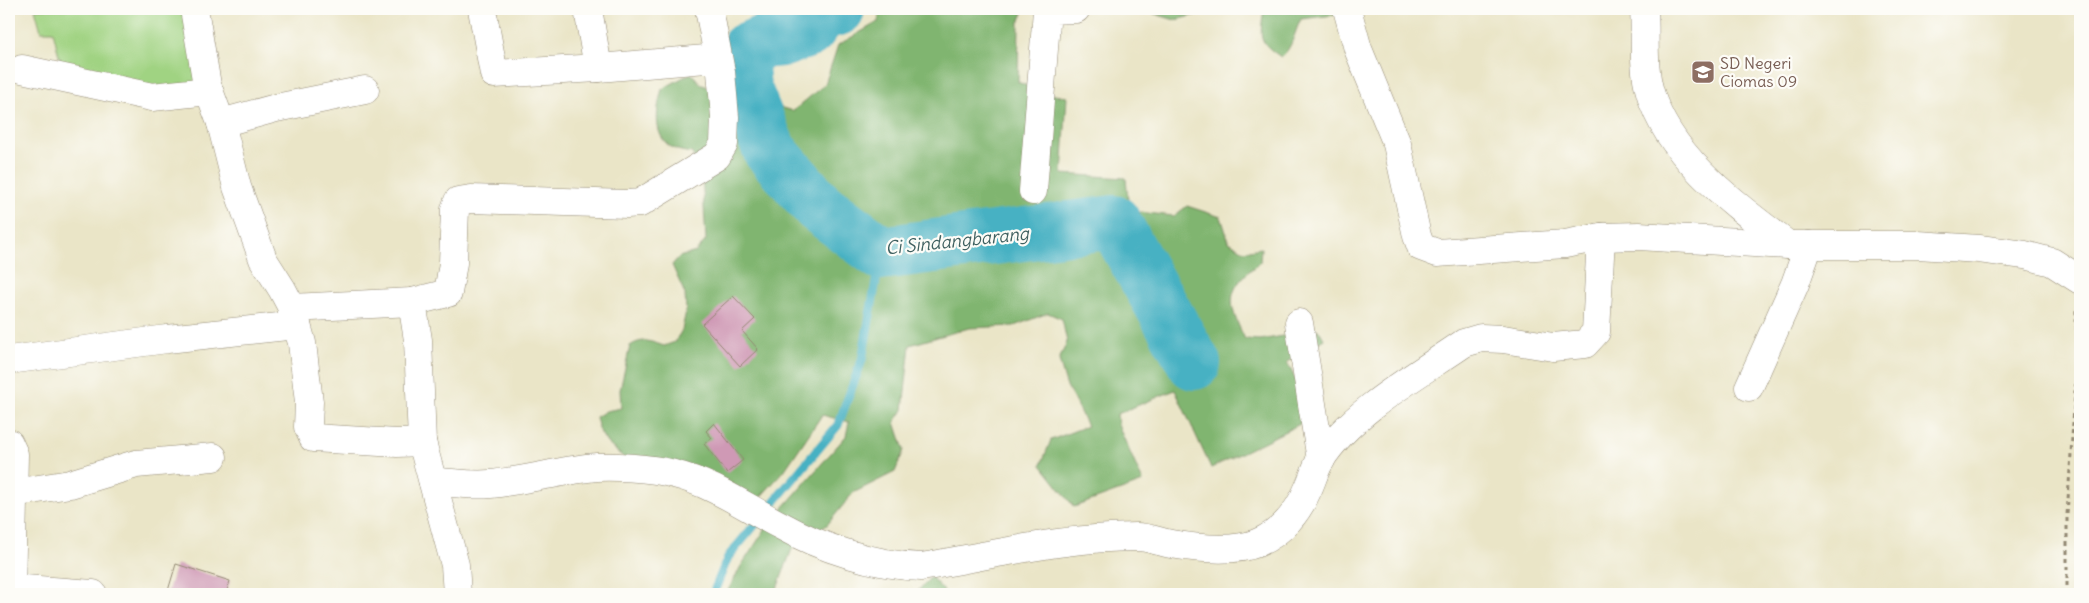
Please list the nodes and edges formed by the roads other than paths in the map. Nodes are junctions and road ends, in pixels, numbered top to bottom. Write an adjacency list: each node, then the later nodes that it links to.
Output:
1 (194, 9): 13 (street)
2 (482, 9): 10 (street)
3 (588, 9): 10 (street)
4 (709, 9): 9 (street)
5 (1076, 9): 8 (street)
6 (1347, 9): 16 (street)
7 (1644, 9): 17 (street)
8 (1046, 10): 15 (street)
9 (718, 58): 10 (street); 19 (street)
10 (598, 68)
11 (22, 69): 13 (street)
12 (365, 90): 14 (street)
13 (209, 91): 14 (street)
14 (221, 123): 20 (street)
15 (1034, 191)
16 (1601, 237): 17 (street); 27 (street)
17 (1798, 245): 18 (street); 23 (street)
18 (2078, 279)
19 (412, 302): 20 (street); 24 (street)
20 (295, 316): 22 (street); 24 (street)
21 (1300, 323): 27 (street)
22 (9, 360)
23 (1749, 387)
24 (422, 442): 28 (street)
25 (9, 443): 29 (street)
26 (213, 457): 29 (street)
27 (1321, 460): 28 (street)
28 (433, 482): 32 (street)
29 (13, 492): 30 (street)
30 (11, 591): 31 (street)
31 (93, 594)
32 (457, 594)

